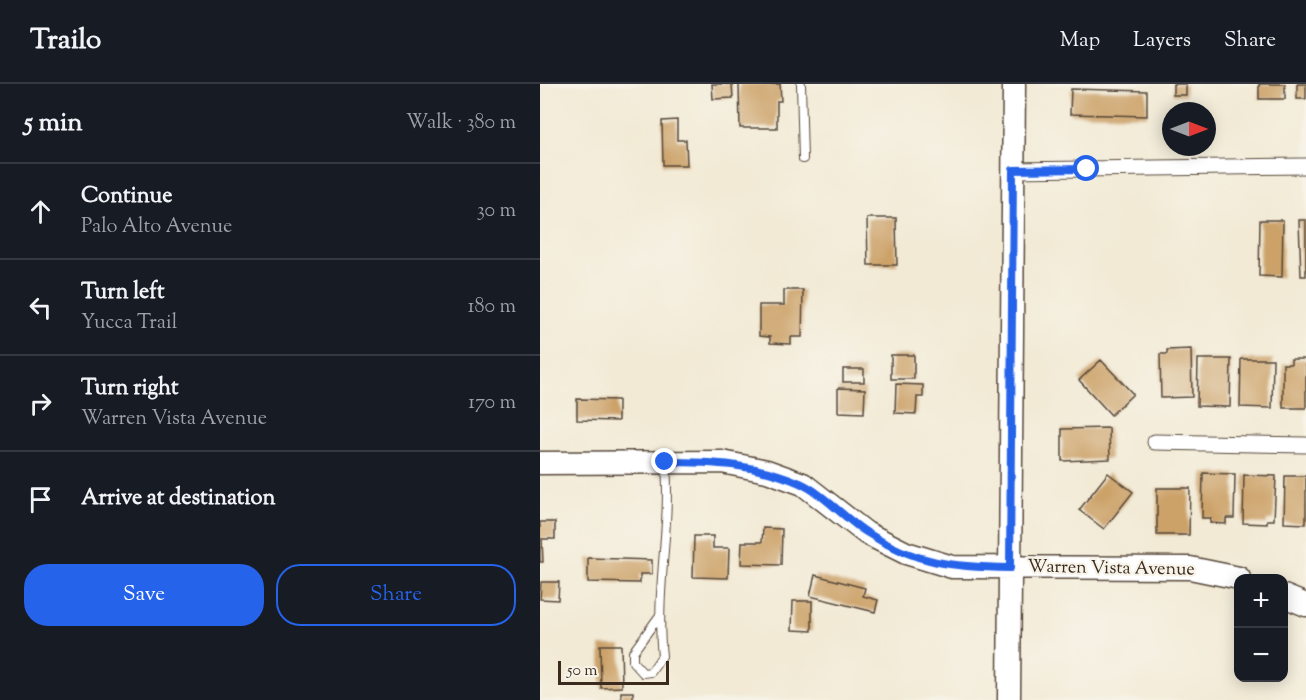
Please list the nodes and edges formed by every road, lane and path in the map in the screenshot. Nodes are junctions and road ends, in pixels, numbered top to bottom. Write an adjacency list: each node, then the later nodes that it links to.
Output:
1 (801, 84): 3 (lane)
2 (1014, 84): 5 (street)
3 (802, 159)
4 (1306, 166): 5 (street)
5 (1013, 170): 10 (street)
6 (1155, 442): 7 (street)
7 (1306, 445)
8 (665, 462): 9 (street, Warren Vista Avenue); 10 (street, Warren Vista Avenue); 14 (lane)
9 (540, 463)
10 (1010, 568): 11 (street, Warren Vista Avenue); 15 (street)
11 (1234, 578)
12 (1288, 598): 13 (street)
13 (1306, 605)
14 (660, 615): 14 (lane)
15 (1009, 700)

